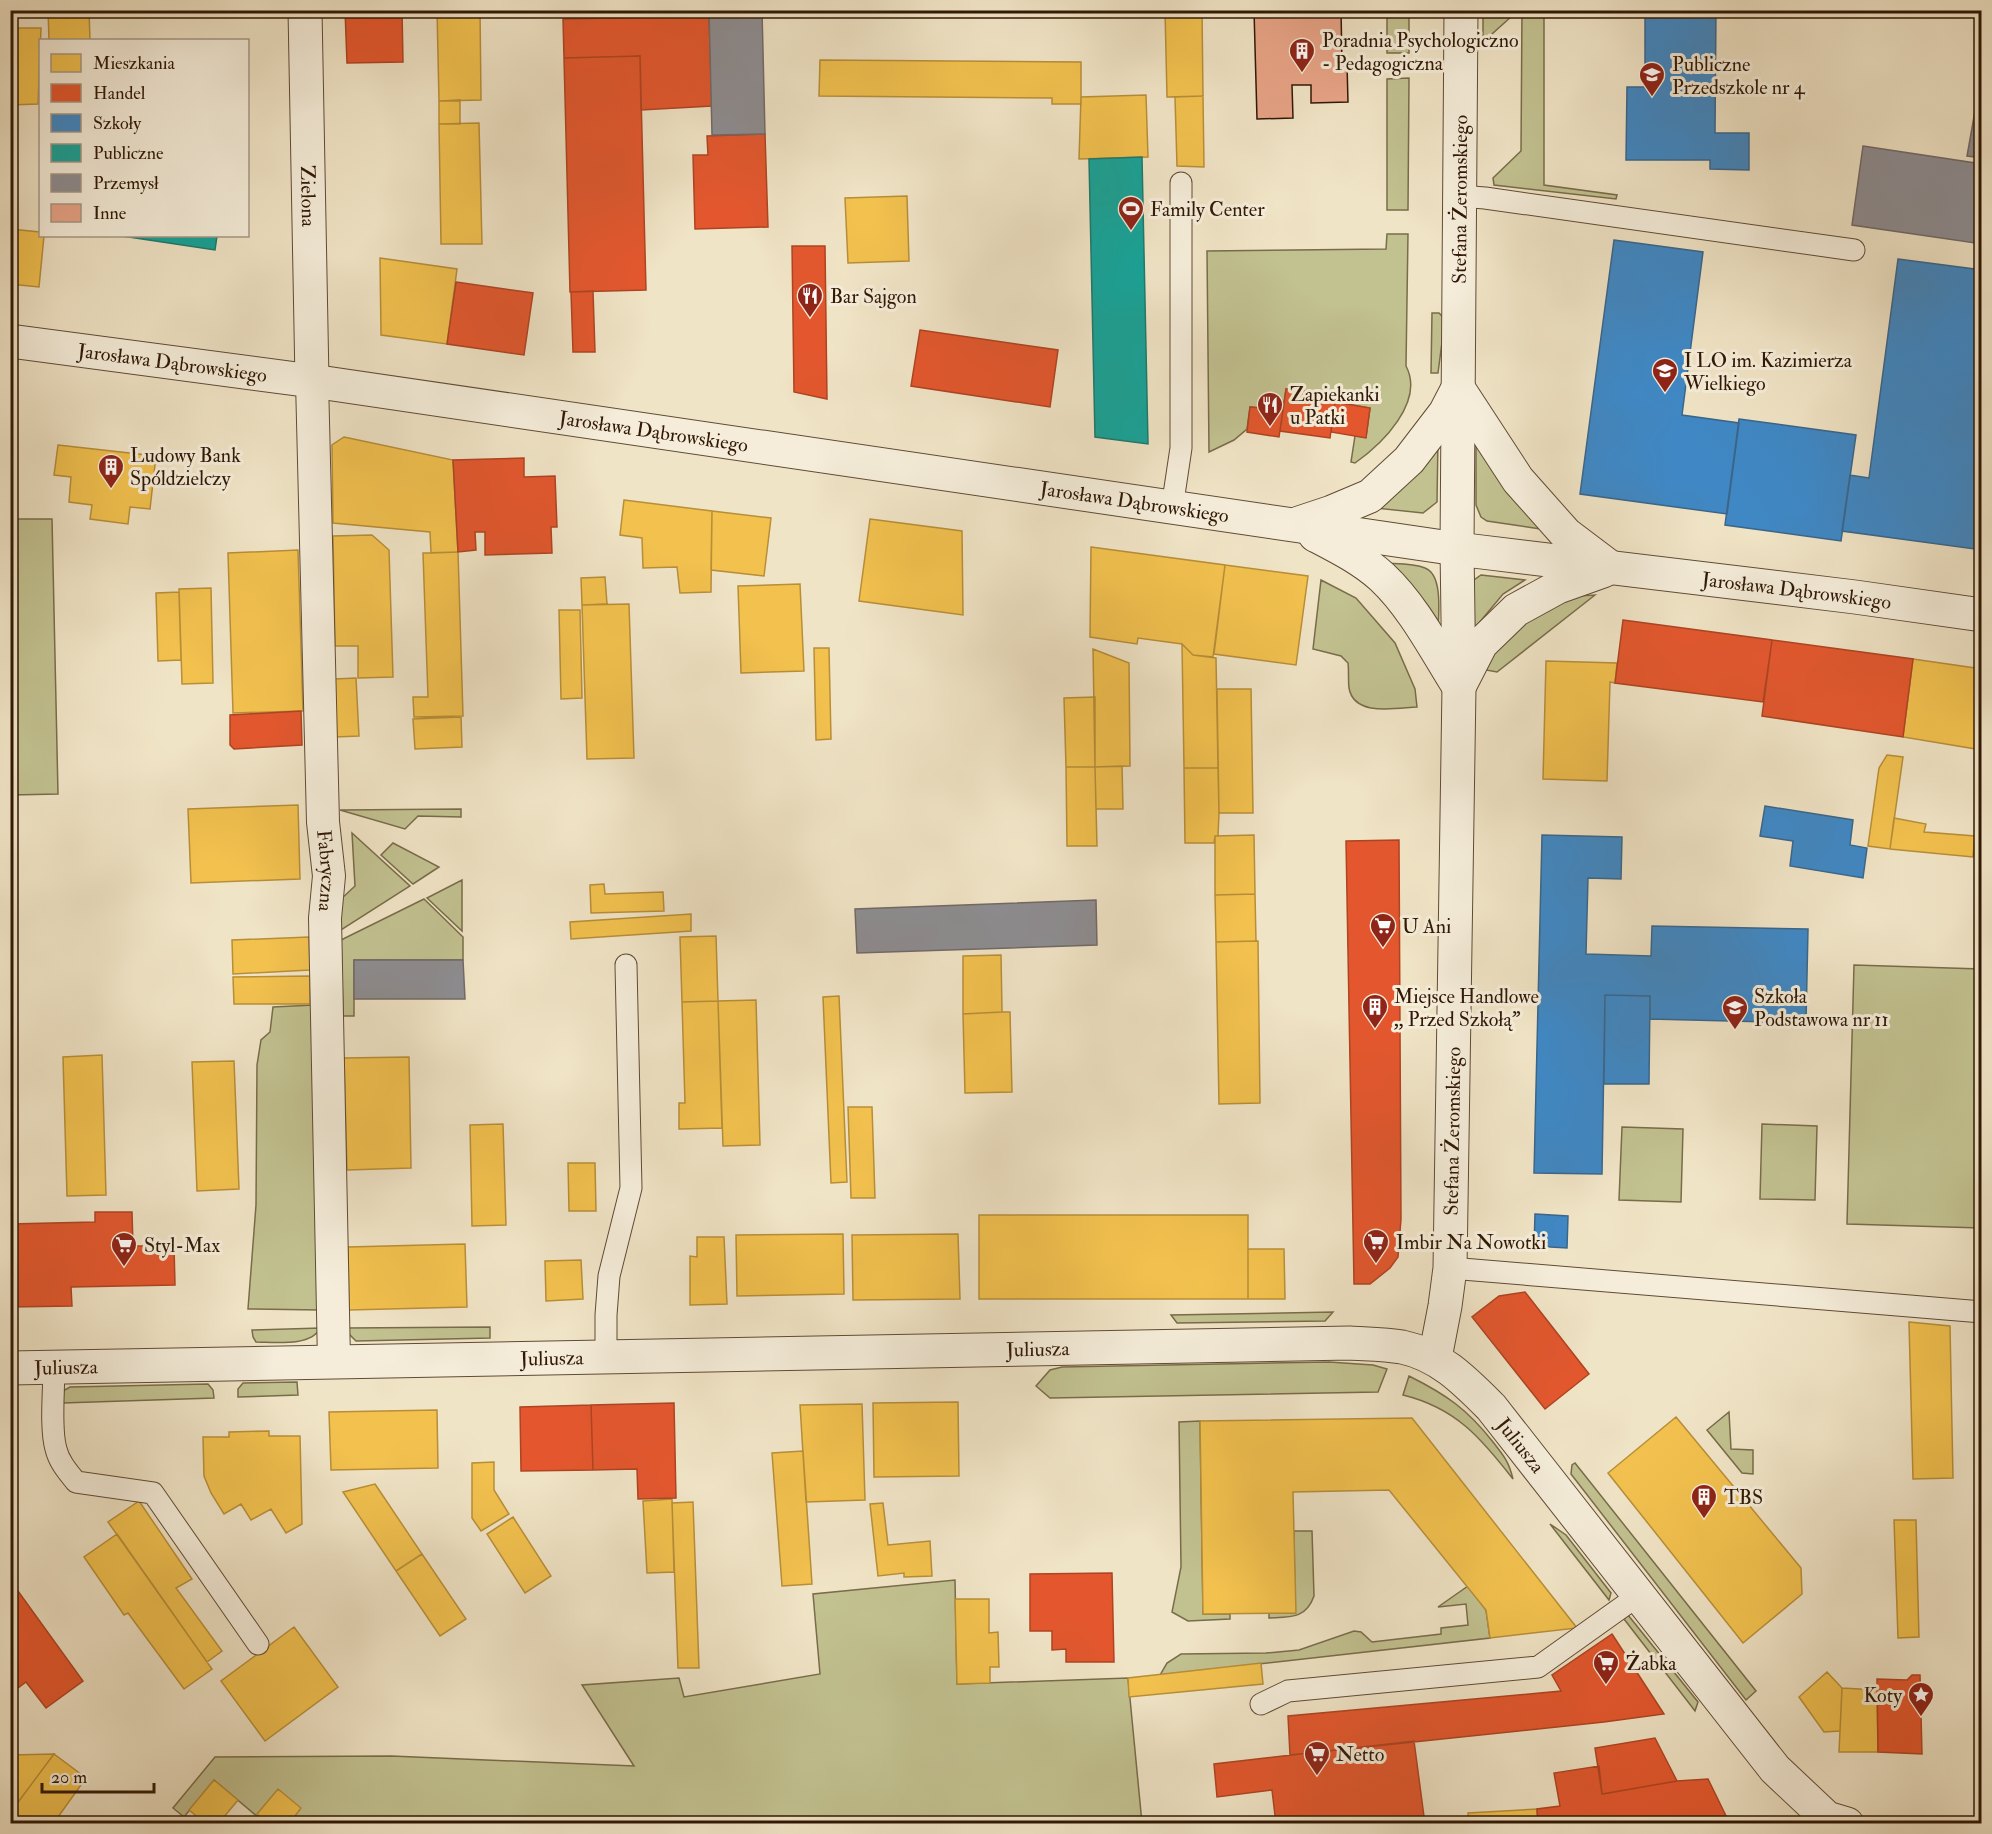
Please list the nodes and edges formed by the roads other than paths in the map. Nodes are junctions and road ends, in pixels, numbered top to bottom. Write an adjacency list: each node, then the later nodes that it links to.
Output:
1 (304, 10): 7 (street, Zielona)
2 (1461, 10): 4 (street, Stefana Żeromskiego)
3 (1181, 183): 9 (lane)
4 (1459, 196): 5 (lane); 8 (street, Stefana Żeromskiego)
5 (1854, 250)
6 (10, 341): 7 (street, Jarosława Dąbrowskiego)
7 (312, 381): 9 (street, Jarosława Dąbrowskiego); 20 (street, Fabryczna)
8 (1458, 388): 10 (street, Jarosława Dąbrowskiego); 11 (street, Stefana Żeromskiego); 12 (street)
9 (1172, 508): 10 (street, Jarosława Dąbrowskiego)
10 (1294, 524): 11 (street, Jarosława Dąbrowskiego); 14 (street)
11 (1457, 549): 12 (street, Jarosława Dąbrowskiego); 14 (street, Stefana Żeromskiego)
12 (1611, 568): 13 (street, Jarosława Dąbrowskiego); 14 (street, Jarosława Dąbrowskiego)
13 (1982, 615)
14 (1459, 687): 16 (street, Stefana Żeromskiego)
15 (626, 965): 18 (lane)
16 (1450, 1268): 17 (lane); 19 (street, Stefana Żeromskiego)
17 (1982, 1312)
18 (606, 1355): 19 (street, Juliusza); 20 (street, Juliusza)
19 (1435, 1358): 23 (street, Juliusza)
20 (334, 1361): 21 (street, Juliusza)
21 (54, 1367): 22 (street, Juliusza); 24 (lane)
22 (10, 1368)
23 (1639, 1595): 25 (lane); 26 (street, Juliusza)
24 (258, 1644)
25 (1261, 1704)
26 (1847, 1824)

